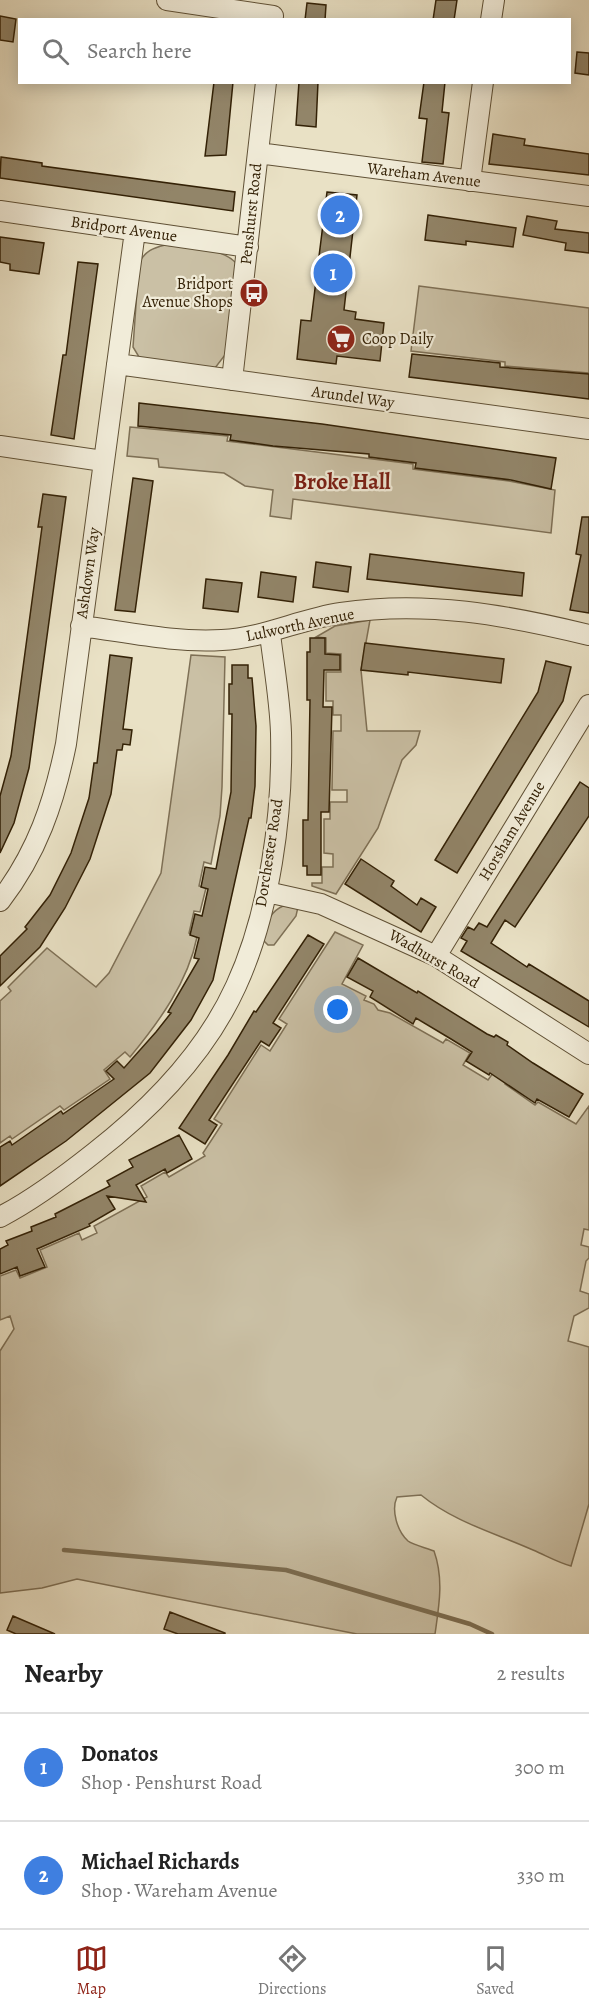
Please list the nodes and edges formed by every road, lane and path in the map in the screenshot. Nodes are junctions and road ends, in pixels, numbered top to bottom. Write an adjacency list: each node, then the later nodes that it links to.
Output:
1 (167, 0): 3 (street)
2 (494, 0): 4 (street)
3 (273, 12)
4 (491, 18)
5 (266, 84): 7 (street, Penshurst Road)
6 (483, 84): 8 (street)
7 (258, 153): 8 (street, Wareham Avenue); 12 (street, Penshurst Road)
8 (470, 181): 9 (street, Wareham Avenue)
9 (589, 196)
10 (0, 211): 11 (street, Bridport Avenue)
11 (135, 231): 12 (street, Bridport Avenue); 13 (street, Ashdown Way)
12 (248, 247): 14 (street, Penshurst Road)
13 (117, 364): 14 (street, Arundel Way); 17 (street, Ashdown Way)
14 (232, 380): 15 (street, Arundel Way)
15 (589, 429)
16 (0, 446): 17 (street)
17 (103, 461): 18 (street, Ashdown Way)
18 (81, 626): 19 (street, Lulworth Avenue); 23 (street, Ashdown Way)
19 (270, 634): 20 (street, Lulworth Avenue); 22 (street, Dorchester Road)
20 (589, 635)
21 (589, 705): 24 (street, Horsham Avenue)
22 (267, 892): 24 (street, Wadhurst Road); 26 (street, Dorchester Road)
23 (0, 901)
24 (436, 956): 25 (street, Wadhurst Road)
25 (589, 1054)
26 (0, 1217)

